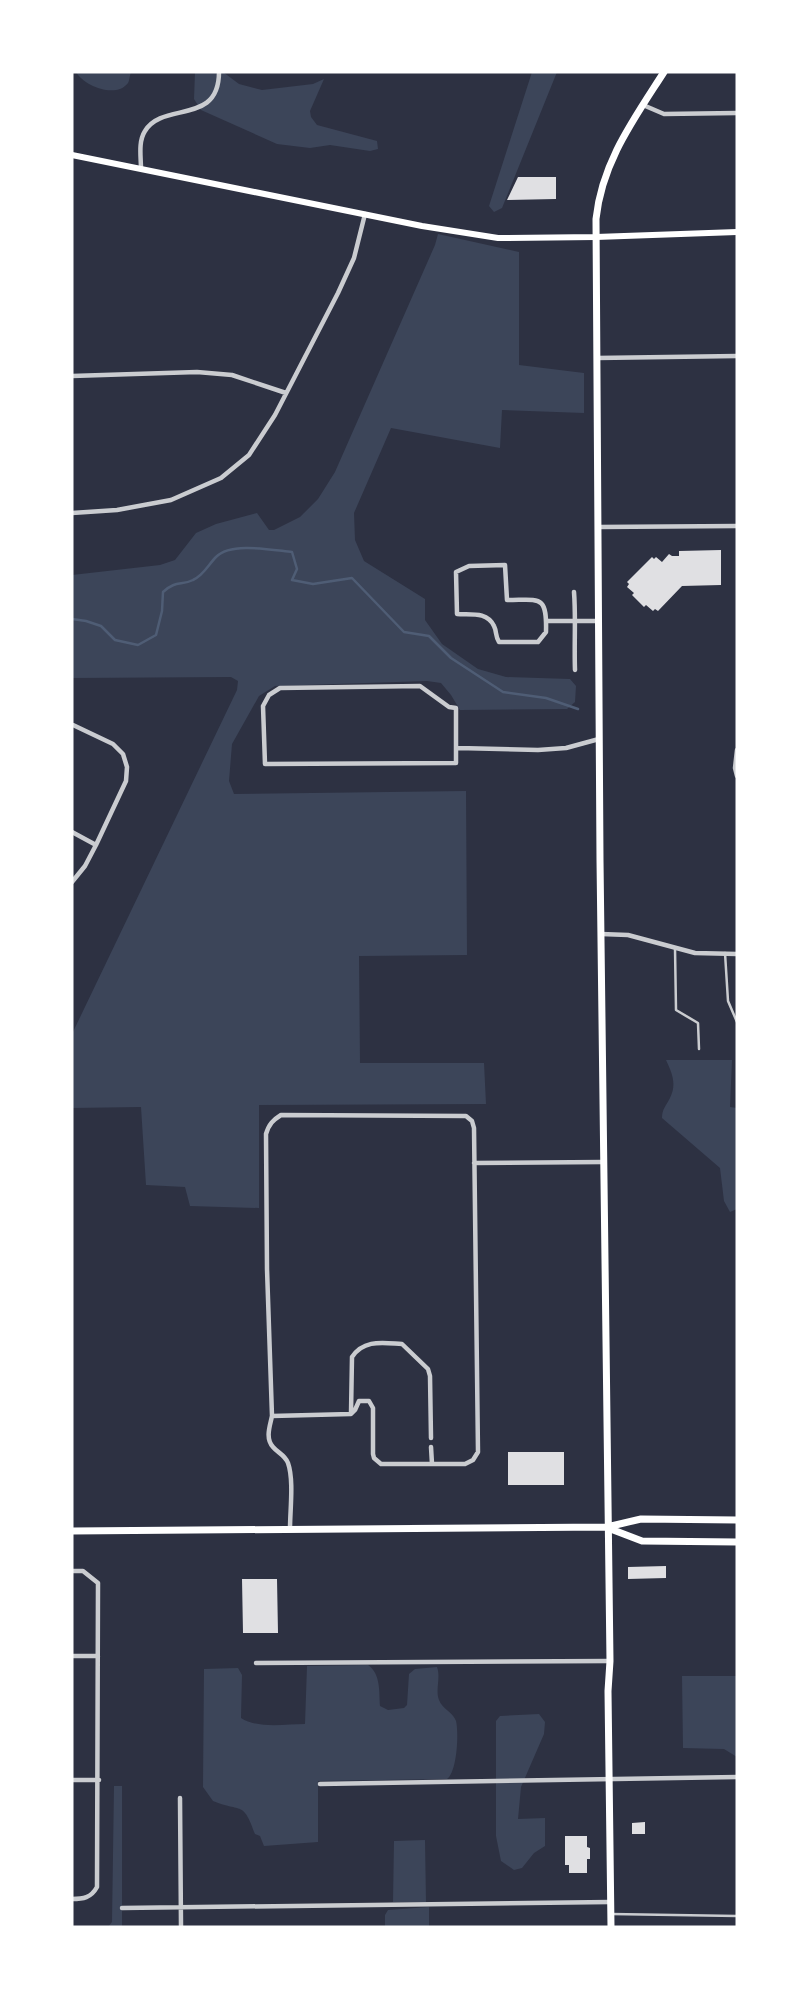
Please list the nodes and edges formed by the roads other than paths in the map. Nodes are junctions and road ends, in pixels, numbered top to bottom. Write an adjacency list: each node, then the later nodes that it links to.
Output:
1 (219, 72): 6 (street)
2 (664, 72): 3 (main road)
3 (643, 105): 4 (street); 9 (main road)
4 (737, 113)
5 (72, 155): 6 (main road)
6 (141, 169): 7 (main road)
7 (365, 214): 9 (main road); 13 (street)
8 (737, 232): 9 (main road)
9 (596, 237): 11 (main road)
10 (737, 356): 11 (street)
11 (597, 358): 16 (main road)
12 (72, 376): 13 (street)
13 (286, 393): 14 (street)
14 (72, 513)
15 (737, 526): 16 (street)
16 (598, 527): 20 (main road)
17 (574, 592): 19 (street)
18 (546, 621): 18 (street); 19 (street)
19 (576, 621): 20 (street); 21 (street)
20 (598, 621): 23 (main road)
21 (575, 670)
22 (73, 725): 28 (street)
23 (599, 739): 24 (street); 30 (main road)
24 (457, 748): 24 (street)
25 (737, 750): 26 (street)
26 (737, 776)
27 (72, 832): 28 (street)
28 (96, 845): 29 (street)
29 (72, 882)
30 (601, 934): 31 (street); 36 (main road)
31 (675, 948): 32 (street); 35 (lane)
32 (725, 953): 33 (street); 34 (lane)
33 (737, 954)
34 (737, 1022)
35 (699, 1049)
36 (604, 1162): 37 (street); 44 (main road)
37 (474, 1163): 39 (street); 42 (street)
38 (351, 1414): 39 (street); 40 (street); 42 (street)
39 (272, 1416): 45 (street)
40 (431, 1438)
41 (431, 1447): 42 (street)
42 (432, 1464)
43 (737, 1520): 44 (main road)
44 (607, 1527): 45 (main road); 47 (main road); 51 (main road)
45 (290, 1529): 46 (main road)
46 (72, 1531)
47 (737, 1542)
48 (72, 1571): 50 (street)
49 (72, 1656): 50 (street)
50 (98, 1656): 55 (street)
51 (610, 1661): 52 (street); 56 (main road)
52 (256, 1663)
53 (737, 1777): 56 (street)
54 (72, 1780): 55 (street)
55 (99, 1780): 59 (street)
56 (610, 1780): 57 (street); 60 (main road)
57 (320, 1784)
58 (180, 1798): 61 (street)
59 (72, 1899)
60 (611, 1902): 61 (street); 63 (main road)
61 (181, 1907): 62 (street); 65 (street)
62 (122, 1908)
63 (611, 1914): 64 (lane); 66 (main road)
64 (737, 1916)
65 (181, 1927)
66 (611, 1927)

